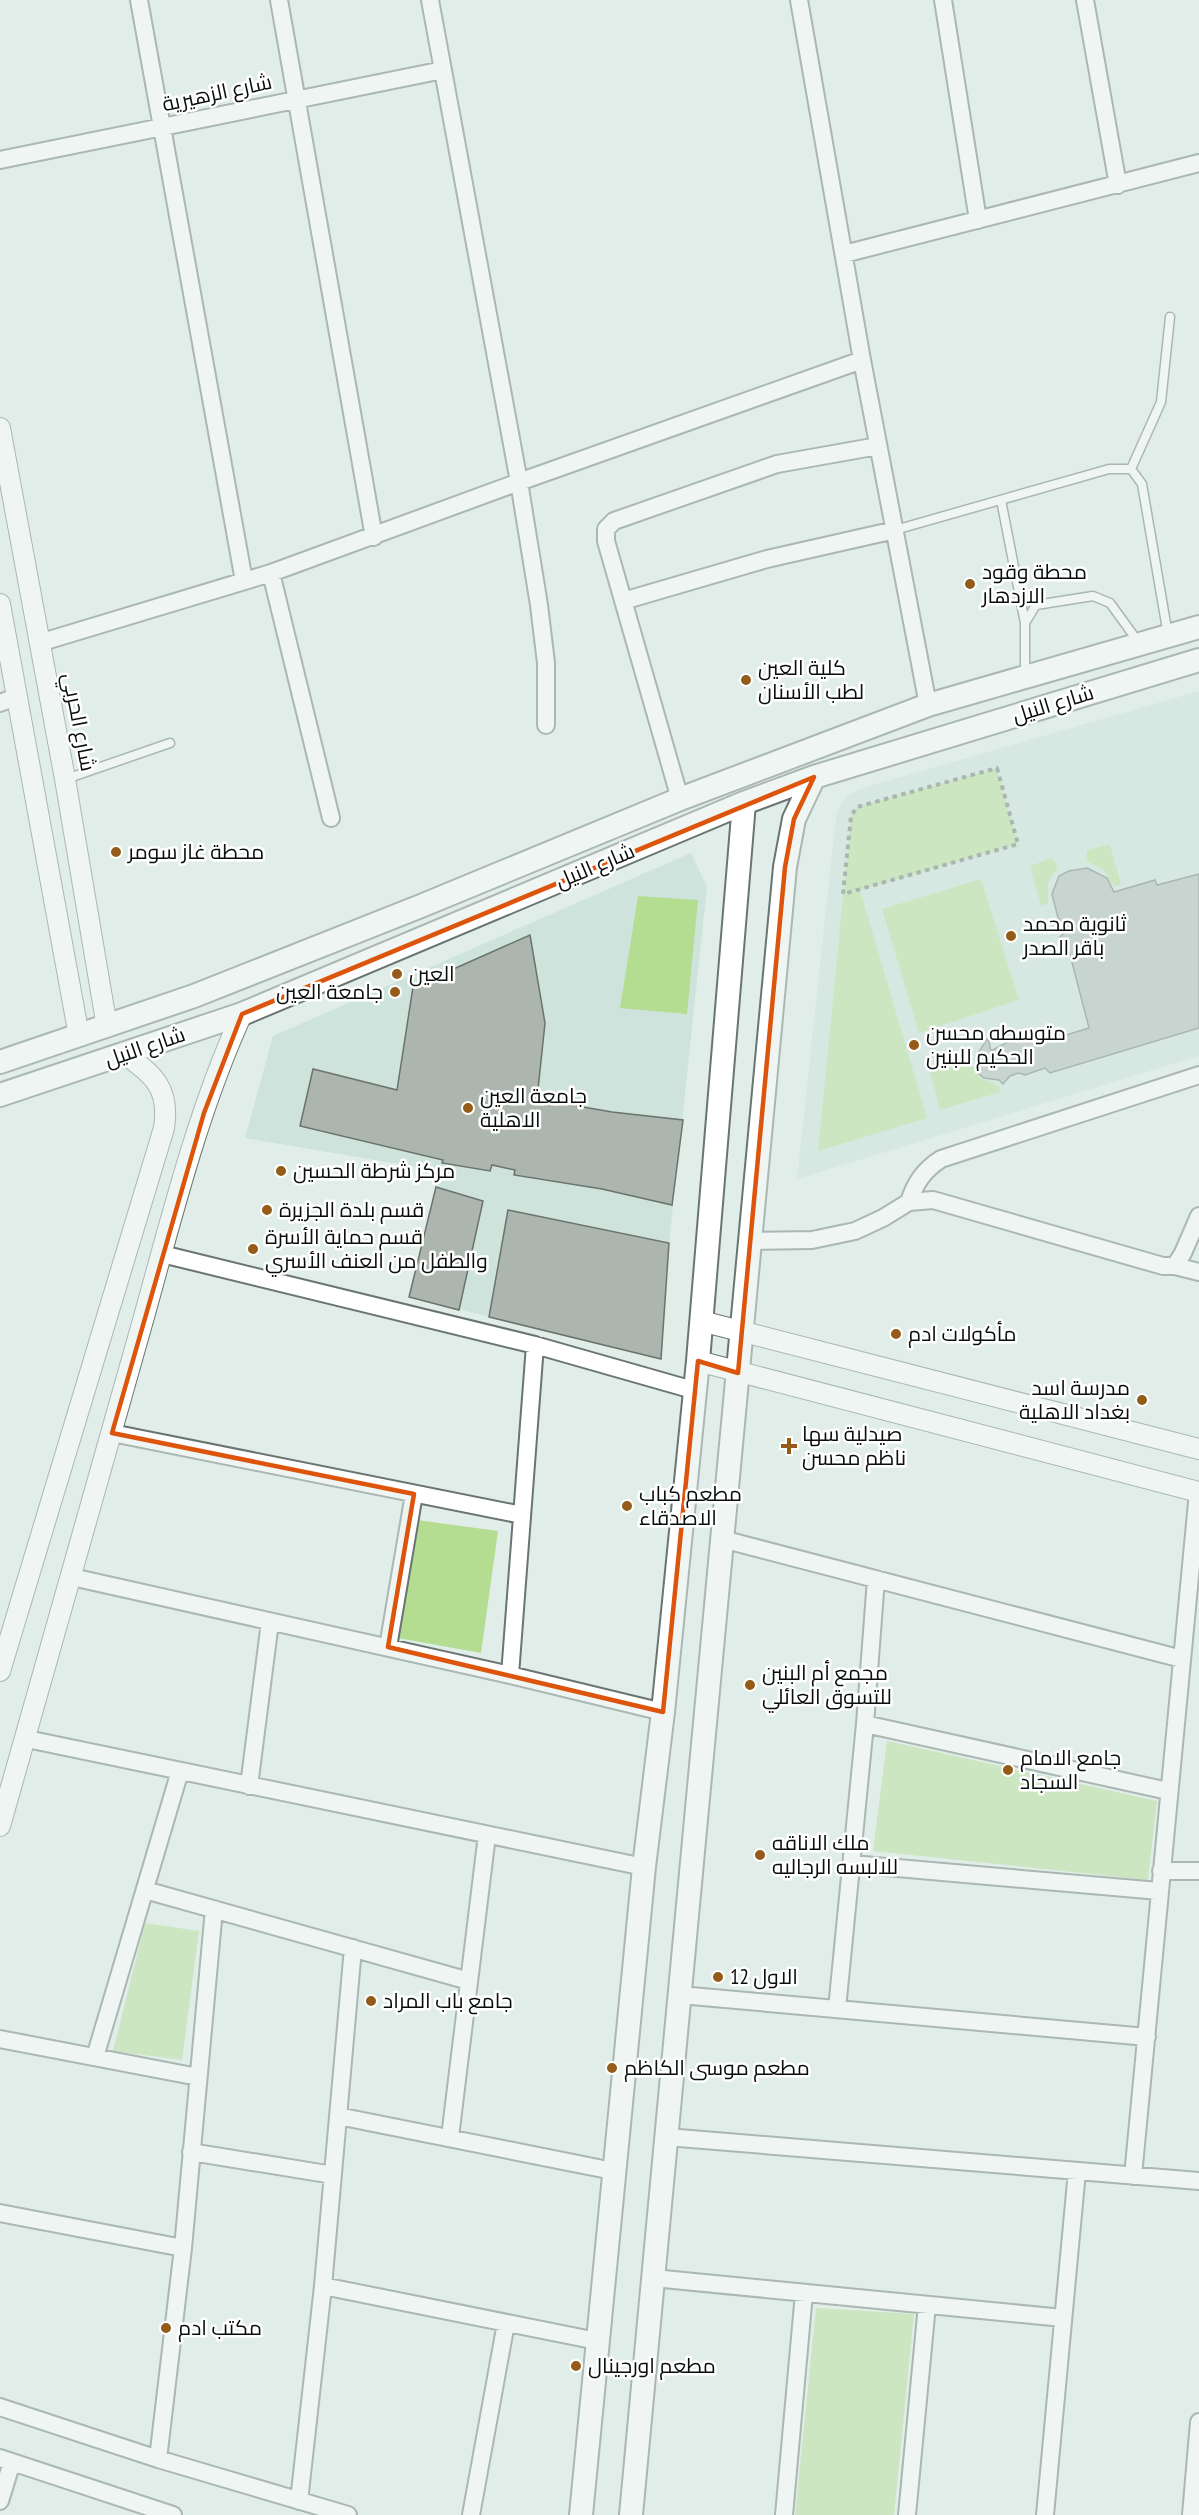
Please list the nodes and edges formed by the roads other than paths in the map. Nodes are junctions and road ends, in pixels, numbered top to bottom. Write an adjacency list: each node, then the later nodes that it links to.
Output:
1 (139, 0): 9 (street)
2 (279, 0): 8 (street)
3 (430, 0): 7 (street)
4 (799, 0): 14 (street)
5 (943, 0): 13 (street)
6 (1085, 0): 12 (street)
7 (443, 70): 8 (street, شارع الزهيرية); 20 (street)
8 (297, 99): 9 (street, شارع الزهيرية); 23 (street)
9 (161, 127): 10 (street, شارع الزهيرية); 25 (street)
10 (0, 160)
11 (1199, 163): 12 (street)
12 (1118, 185): 13 (street)
13 (978, 220): 14 (street)
14 (844, 254): 16 (street)
15 (1170, 317): 19 (lane)
16 (862, 360): 18 (street); 20 (street)
17 (0, 428): 31 (street, شارع الحربي)
18 (878, 446): 22 (street); 26 (street)
19 (1131, 469): 21 (lane); 30 (lane)
20 (519, 482): 23 (street); 38 (street)
21 (1001, 500): 22 (lane); 28 (lane)
22 (895, 530): 26 (street); 37 (street)
23 (374, 537): 24 (street)
24 (271, 573): 25 (street); 44 (street)
25 (244, 581): 31 (street)
26 (623, 601): 42 (street)
27 (0, 604): 36 (street)
28 (1025, 623): 32 (lane); 35 (lane)
29 (1199, 627): 30 (main road)
30 (1168, 636): 32 (main road); 34 (main road)
31 (39, 643): 41 (street, شارع الحربي)
32 (1139, 643): 35 (main road)
33 (1199, 660): 34 (main road, شارع النيل)
34 (1177, 667): 40 (main road, شارع النيل)
35 (1025, 678): 37 (main road)
36 (8, 700): 46 (street)
37 (928, 705): 42 (main road)
38 (546, 725)
39 (170, 743): 41 (lane)
40 (814, 777): 43 (main road, شارع النيل); 56 (main road)
41 (65, 779): 45 (street, شارع الحربي)
42 (680, 799): 48 (main road)
43 (744, 803): 47 (main road, شارع النيل); 60 (main road)
44 (331, 818)
45 (101, 992): 46 (street); 48 (street, شارع الحربي)
46 (71, 997): 49 (street)
47 (242, 1014): 50 (main road, شارع النيل); 57 (street)
48 (107, 1027): 49 (main road)
49 (78, 1036): 51 (main road)
50 (124, 1054): 53 (main road, شارع النيل); 77 (street)
51 (0, 1062)
52 (1199, 1075): 54 (street)
53 (0, 1095)
54 (909, 1202): 56 (street); 58 (street)
55 (1199, 1216): 58 (street)
56 (750, 1241): 61 (main road)
57 (162, 1254): 62 (street); 66 (street)
58 (1175, 1266): 59 (street)
59 (1199, 1272)
60 (701, 1320): 61 (street); 63 (main road)
61 (742, 1331): 64 (main road); 67 (street)
62 (535, 1345): 65 (street); 70 (street)
63 (698, 1361): 64 (street); 65 (main road)
64 (738, 1373): 68 (street); 71 (main road)
65 (693, 1390): 79 (main road)
66 (112, 1433): 69 (street); 72 (street)
67 (1199, 1449)
68 (1198, 1492): 76 (street)
69 (414, 1494): 70 (street); 75 (street)
70 (522, 1515): 78 (street)
71 (722, 1539): 73 (street); 98 (main road)
72 (72, 1577): 74 (street); 81 (street)
73 (876, 1579): 76 (street); 80 (street)
74 (270, 1622): 75 (street); 84 (street)
75 (388, 1647): 78 (street)
76 (1182, 1659): 85 (street)
77 (0, 1671)
78 (510, 1675): 79 (street)
79 (663, 1712): 90 (main road)
80 (865, 1724): 85 (street); 89 (street)
81 (27, 1739): 82 (street); 83 (street)
82 (9, 1763): 86 (street)
83 (180, 1771): 84 (street); 93 (street)
84 (249, 1786): 88 (street)
85 (1168, 1791): 91 (street)
86 (4, 1796): 87 (street)
87 (0, 1826)
88 (487, 1835): 90 (street); 97 (street)
89 (852, 1864): 94 (street); 99 (street)
90 (644, 1867): 108 (main road)
91 (1161, 1870): 92 (street); 94 (street)
92 (1199, 1871)
93 (145, 1890): 95 (street); 102 (street)
94 (1159, 1891): 100 (street)
95 (214, 1910): 96 (street); 103 (street)
96 (352, 1948): 97 (street); 104 (street)
97 (469, 1981): 105 (street)
98 (680, 1995): 99 (street); 106 (main road)
99 (837, 2009): 100 (street)
100 (1146, 2037): 111 (street)
101 (0, 2039): 102 (street)
102 (95, 2057): 103 (street)
103 (198, 2077): 107 (street)
104 (338, 2116): 105 (street); 110 (street)
105 (450, 2137): 108 (street)
106 (667, 2137): 109 (street); 115 (main road)
107 (191, 2152): 110 (street); 114 (street)
108 (613, 2171): 121 (main road)
109 (1077, 2171): 111 (street); 119 (street)
110 (333, 2175): 116 (street)
111 (1133, 2176): 112 (street)
112 (1199, 2181)
113 (0, 2213): 114 (street)
114 (183, 2248): 124 (street)
115 (654, 2278): 117 (street); 133 (main road)
116 (323, 2286): 120 (street); 127 (street)
117 (804, 2293): 118 (street); 134 (street)
118 (927, 2305): 119 (street); 135 (street)
119 (1063, 2318): 136 (street)
120 (506, 2323): 121 (street); 131 (street)
121 (597, 2341): 132 (main road)
122 (0, 2407): 124 (street)
123 (1199, 2422): 137 (street)
124 (158, 2459): 127 (street)
125 (6, 2460): 126 (street); 128 (street)
126 (0, 2501)
127 (299, 2501): 130 (street)
128 (146, 2511): 129 (street)
129 (173, 2515)
130 (348, 2515)
131 (471, 2515)
132 (581, 2515)
133 (632, 2515)
134 (784, 2515)
135 (907, 2515)
136 (1045, 2515)
137 (1191, 2515)

